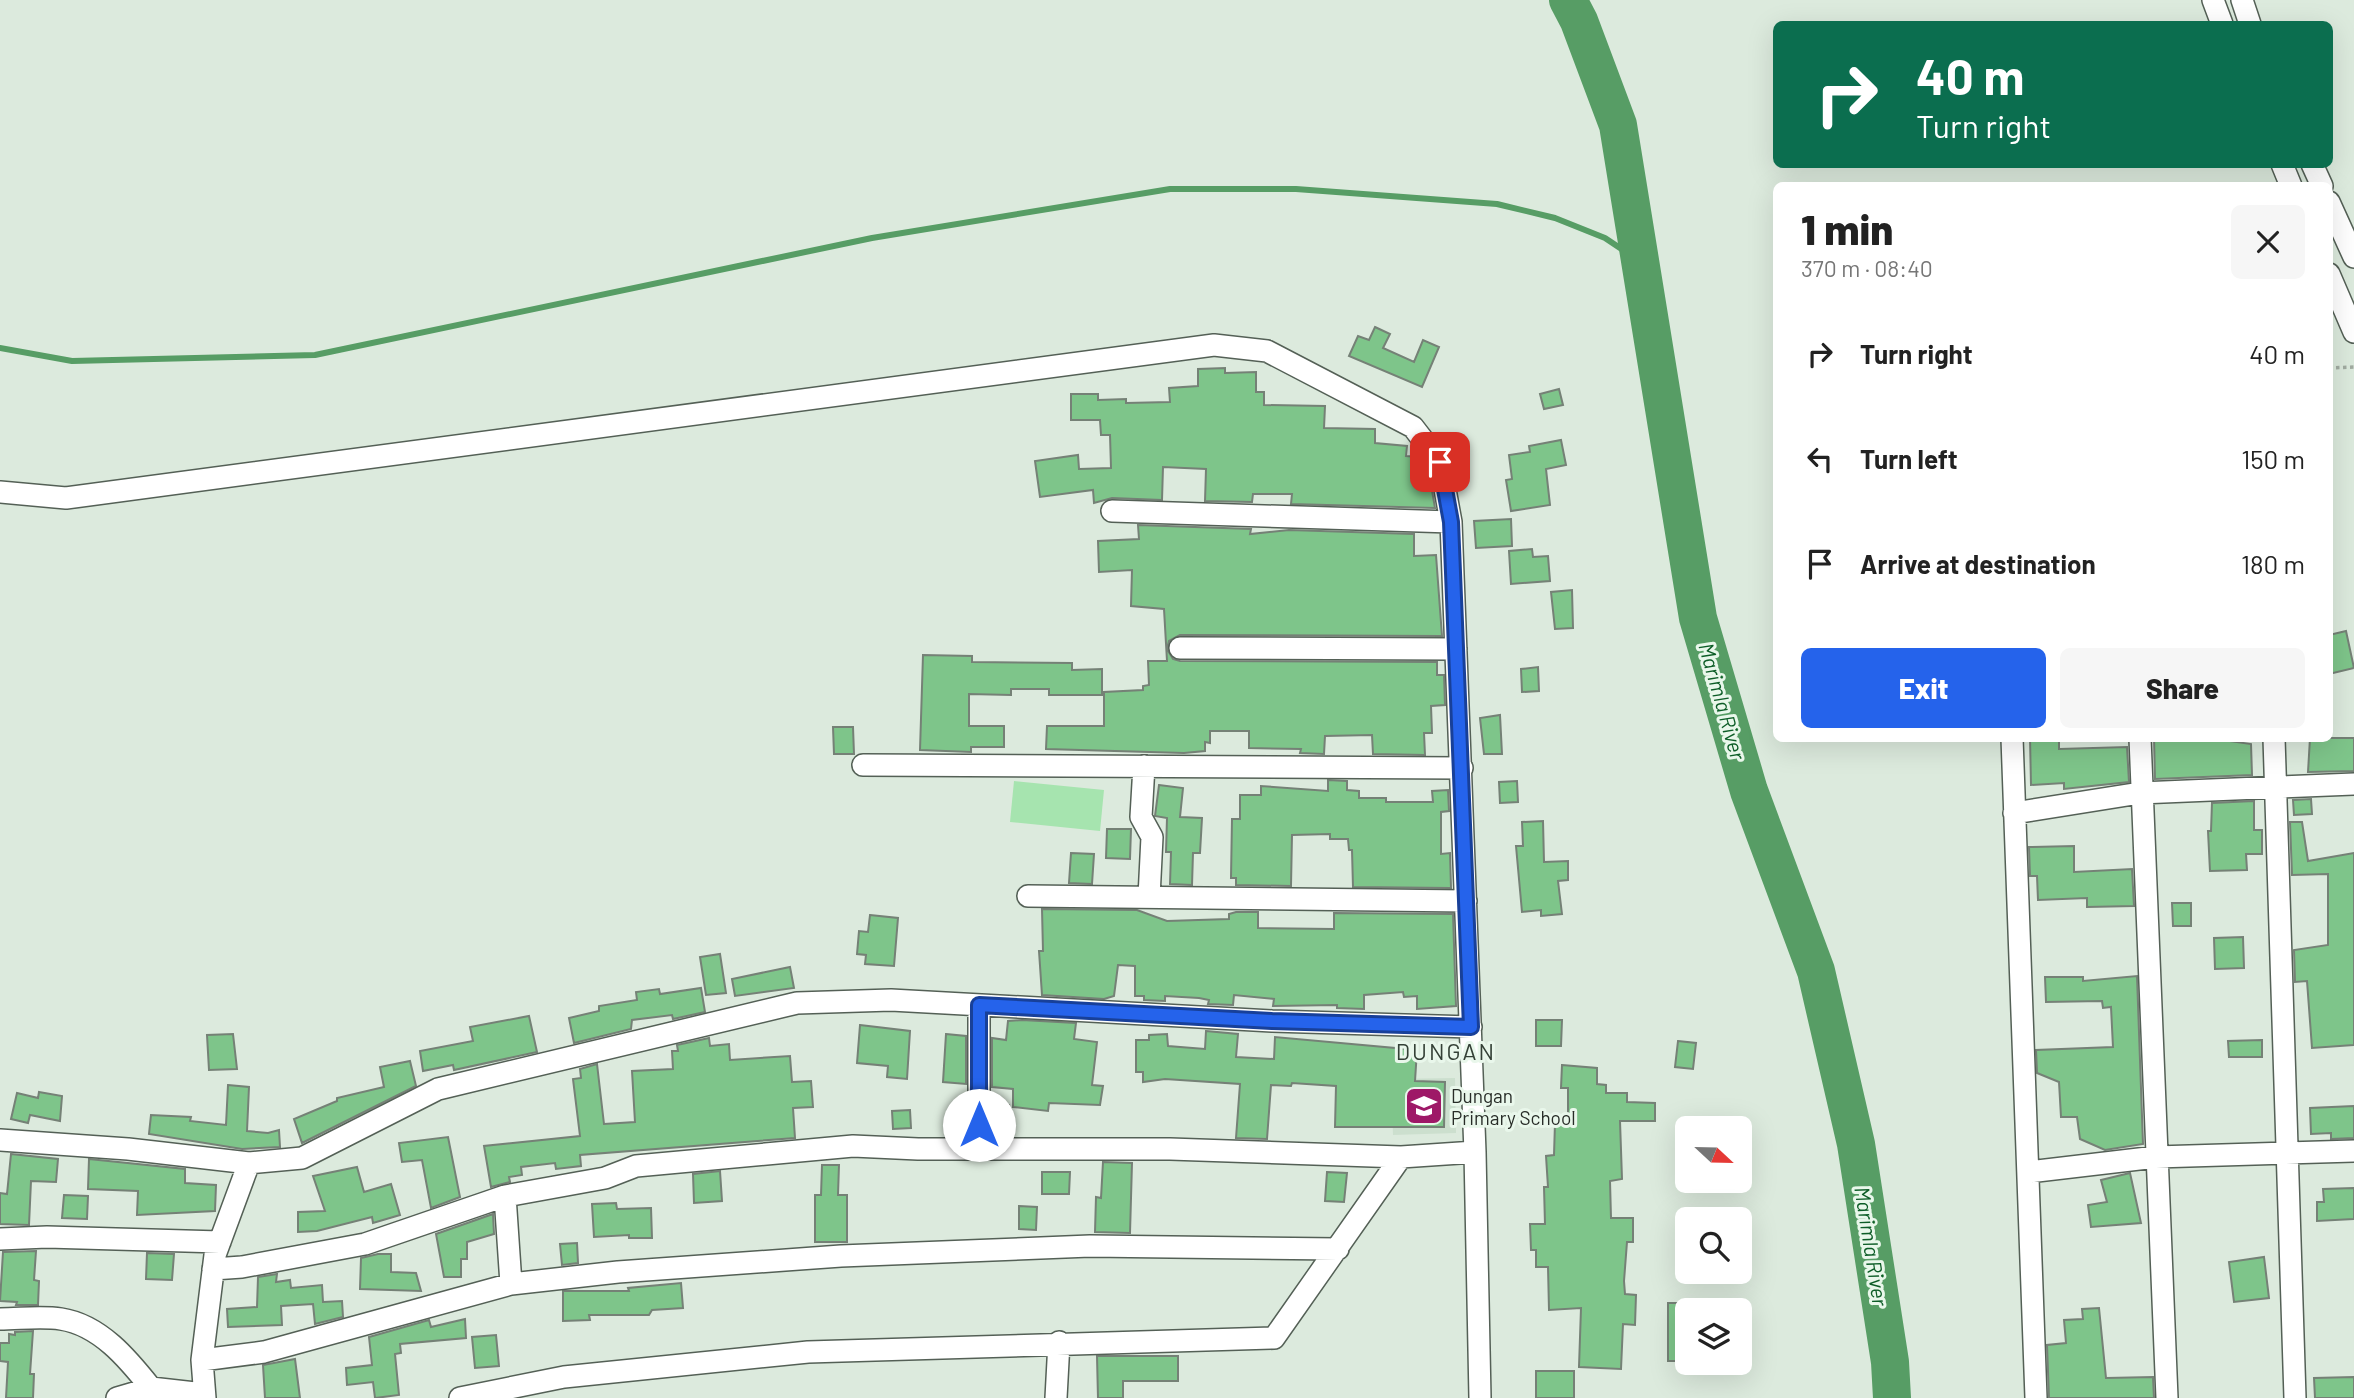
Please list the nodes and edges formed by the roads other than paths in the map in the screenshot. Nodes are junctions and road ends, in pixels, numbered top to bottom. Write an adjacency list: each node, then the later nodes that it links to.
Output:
1 (2213, 0): 3 (street)
2 (2242, 0): 4 (street)
3 (2221, 21)
4 (2249, 21)
5 (2333, 211): 6 (street)
6 (2354, 257)
7 (2333, 284): 8 (street)
8 (2354, 332)
9 (0, 492): 11 (street)
10 (1112, 511): 11 (street)
11 (1451, 522): 13 (street)
12 (1180, 648): 13 (street)
13 (1456, 649): 19 (street)
14 (2012, 742): 23 (street)
15 (2140, 742): 22 (street)
16 (2274, 742): 21 (street)
17 (863, 765): 18 (street)
18 (1144, 766): 19 (street); 25 (street)
19 (1462, 768): 26 (street)
20 (2354, 784): 21 (street)
21 (2274, 788): 22 (street); 33 (street)
22 (2140, 793): 23 (street); 35 (street)
23 (2014, 813): 37 (street)
24 (1028, 896): 25 (street)
25 (1149, 897): 26 (street)
26 (1466, 901): 28 (street)
27 (979, 1005): 28 (street); 30 (street); 36 (street)
28 (1471, 1027): 32 (street)
29 (0, 1140): 36 (street)
30 (979, 1149): 34 (street); 38 (street)
31 (2354, 1151): 33 (street)
32 (1475, 1152): 34 (street); 52 (street)
33 (2285, 1155): 35 (street); 55 (street)
34 (1401, 1157): 41 (street)
35 (2156, 1157): 37 (street); 54 (street)
36 (248, 1163): 40 (street)
37 (2029, 1172): 53 (street)
38 (505, 1196): 42 (street); 43 (street)
39 (0, 1239): 40 (street)
40 (220, 1242): 42 (street)
41 (1338, 1249): 43 (street); 45 (street)
42 (213, 1269): 46 (street)
43 (511, 1284): 46 (street)
44 (0, 1319): 47 (street)
45 (1059, 1342): 50 (street); 51 (street)
46 (202, 1360): 48 (street)
47 (151, 1388): 48 (street); 49 (street)
48 (205, 1396)
49 (117, 1398)
50 (460, 1398)
51 (1056, 1398)
52 (1480, 1398)
53 (2036, 1398)
54 (2167, 1398)
55 (2295, 1398)

